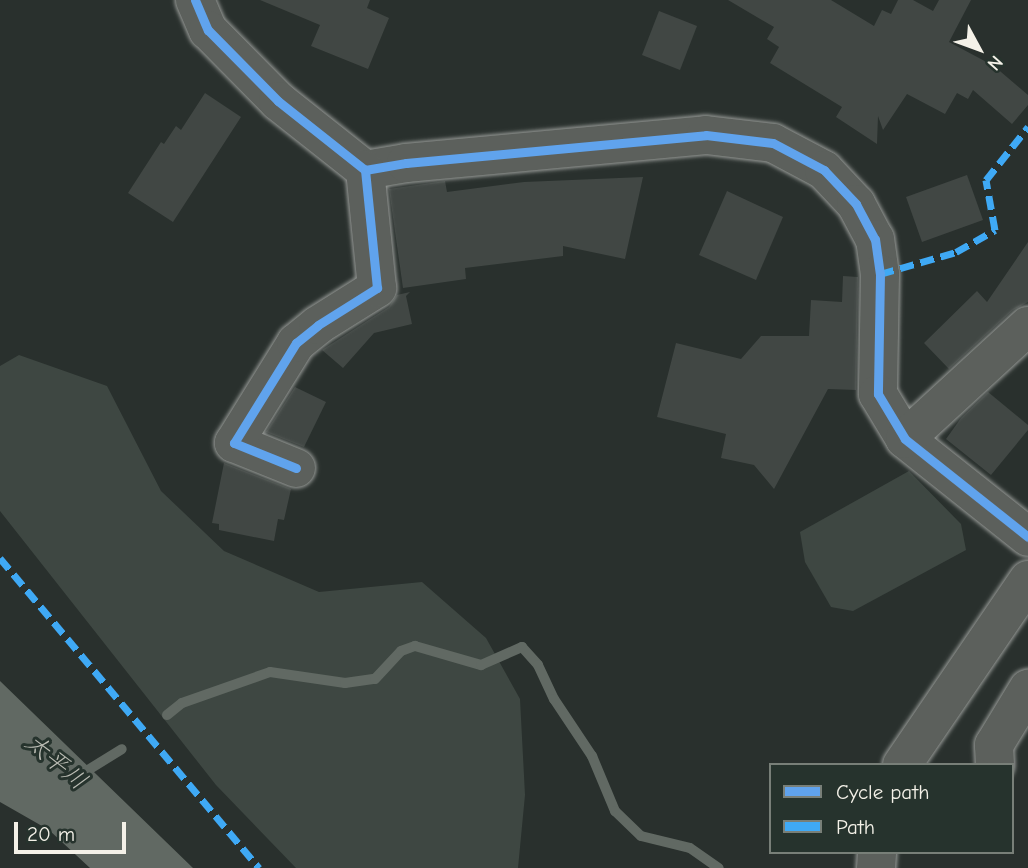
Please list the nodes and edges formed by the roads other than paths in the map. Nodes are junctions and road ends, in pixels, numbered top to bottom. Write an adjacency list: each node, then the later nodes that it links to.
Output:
1 (195, 0): 2 (street)
2 (365, 170): 4 (street); 5 (street)
3 (1028, 326): 4 (street)
4 (905, 439): 6 (street)
5 (296, 468)
6 (1028, 537)
7 (1028, 580): 9 (street)
8 (1028, 690): 10 (street)
9 (903, 763)
10 (995, 763)

